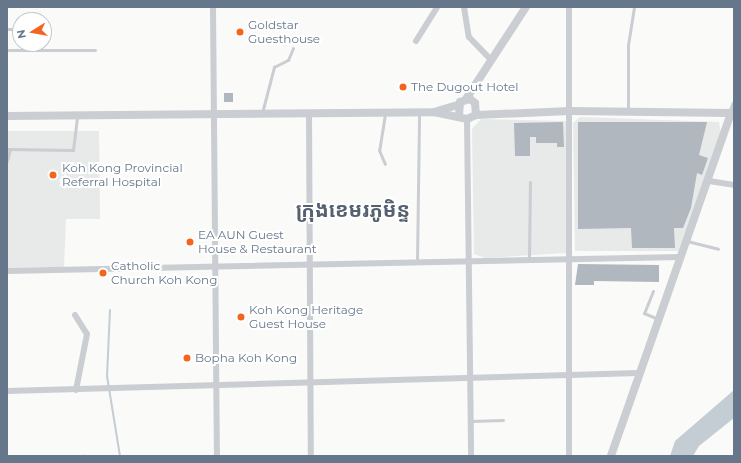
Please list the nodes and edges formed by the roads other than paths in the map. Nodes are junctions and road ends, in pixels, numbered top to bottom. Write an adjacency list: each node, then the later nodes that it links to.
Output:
1 (213, 7): 23 (street)
2 (437, 7): 7 (street)
3 (464, 7): 11 (street)
4 (526, 7): 11 (street)
5 (569, 7): 16 (street)
6 (634, 7): 17 (lane)
7 (416, 41)
8 (293, 48): 21 (lane)
9 (52, 50): 10 (lane)
10 (95, 50)
11 (490, 59): 12 (street)
12 (472, 102): 13 (street); 15 (street); 25 (street)
13 (458, 104): 20 (street); 27 (street)
14 (733, 109): 17 (street); 31 (street)
15 (496, 111): 16 (street); 25 (street)
16 (570, 111): 17 (street); 37 (street)
17 (628, 111)
18 (385, 112): 19 (street); 22 (street); 30 (lane)
19 (419, 112): 20 (street); 40 (lane)
20 (434, 112): 27 (street)
21 (262, 113): 22 (street); 23 (street)
22 (309, 113): 41 (street)
23 (214, 114): 24 (street); 42 (street)
24 (78, 115): 26 (street); 28 (lane)
25 (476, 115): 27 (street)
26 (7, 116)
27 (463, 117): 39 (street)
28 (8, 149): 29 (lane)
29 (7, 161)
30 (385, 164)
31 (709, 181): 33 (street); 34 (street)
32 (530, 182): 38 (lane)
33 (734, 185)
34 (687, 241): 35 (lane); 36 (street)
35 (718, 249)
36 (681, 257): 37 (street); 46 (street)
37 (570, 259): 38 (street); 48 (street)
38 (530, 260): 39 (street)
39 (469, 261): 40 (street); 49 (street)
40 (417, 262): 41 (street)
41 (310, 264): 42 (street); 50 (street)
42 (216, 266): 43 (street); 51 (street)
43 (7, 271)
44 (653, 291): 46 (lane)
45 (75, 316): 52 (street)
46 (658, 319): 47 (street)
47 (639, 373): 48 (street); 60 (street)
48 (571, 374): 49 (street); 59 (street)
49 (470, 378): 50 (street); 55 (street)
50 (310, 383): 51 (street); 57 (street)
51 (216, 386): 52 (street); 56 (street)
52 (76, 390): 53 (street)
53 (7, 391)
54 (503, 420): 55 (lane)
55 (471, 421): 58 (street)
56 (217, 456)
57 (311, 456)
58 (471, 456)
59 (569, 456)
60 (611, 456)

